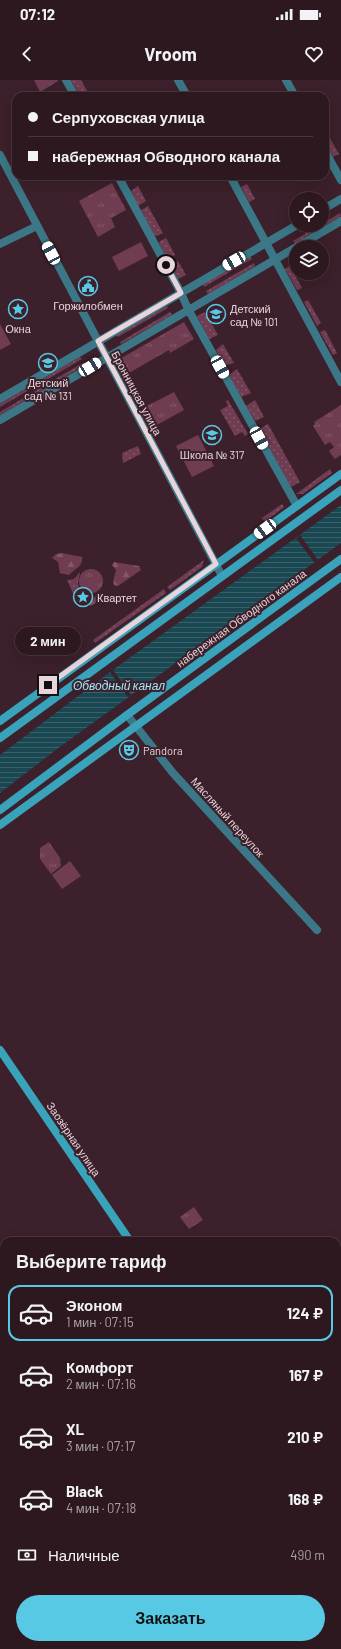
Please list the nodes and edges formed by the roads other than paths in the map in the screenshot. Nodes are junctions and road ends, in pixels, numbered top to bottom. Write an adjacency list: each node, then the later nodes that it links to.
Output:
1 (66, 80): 4 (street)
2 (178, 80): 5 (street)
3 (286, 80): 6 (street)
4 (73, 92)
5 (185, 92)
6 (293, 92)
7 (0, 155): 9 (street, Бронницкая улица)
8 (329, 158): 13 (street)
9 (12, 178)
10 (13, 180): 17 (street, Бронницкая улица)
11 (120, 180): 22 (street)
12 (232, 180): 19 (street)
13 (341, 180)
14 (341, 199): 15 (street)
15 (329, 206)
16 (341, 221): 21 (street)
17 (37, 226): 20 (street); 24 (street, Бронницкая улица)
18 (289, 230): 19 (street)
19 (265, 243): 21 (street); 22 (street)
20 (0, 244)
21 (274, 259): 23 (street); 26 (street)
22 (181, 293): 23 (street); 24 (street)
23 (188, 309): 25 (street); 31 (street)
24 (98, 341): 25 (street, Бронницкая улица); 27 (street)
25 (106, 357): 28 (street); 33 (street, Бронницкая улица)
26 (341, 382)
27 (0, 399)
28 (0, 420)
29 (341, 474): 31 (main road)
30 (341, 490): 34 (main road)
31 (297, 506): 33 (main road)
32 (341, 559): 36 (main road, набережная Обводного канала)
33 (216, 564): 34 (street, Бронницкая улица); 37 (main road)
34 (222, 576): 39 (main road)
35 (341, 577): 38 (main road)
36 (127, 715): 38 (street, Масляный переулок); 40 (main road, набережная Обводного канала)
37 (0, 721)
38 (136, 727): 41 (main road); 42 (street, Масляный переулок)
39 (0, 738)
40 (0, 810)
41 (0, 826)
42 (317, 930)
43 (0, 1050): 44 (main road, Заозёрная улица)
44 (127, 1237)

